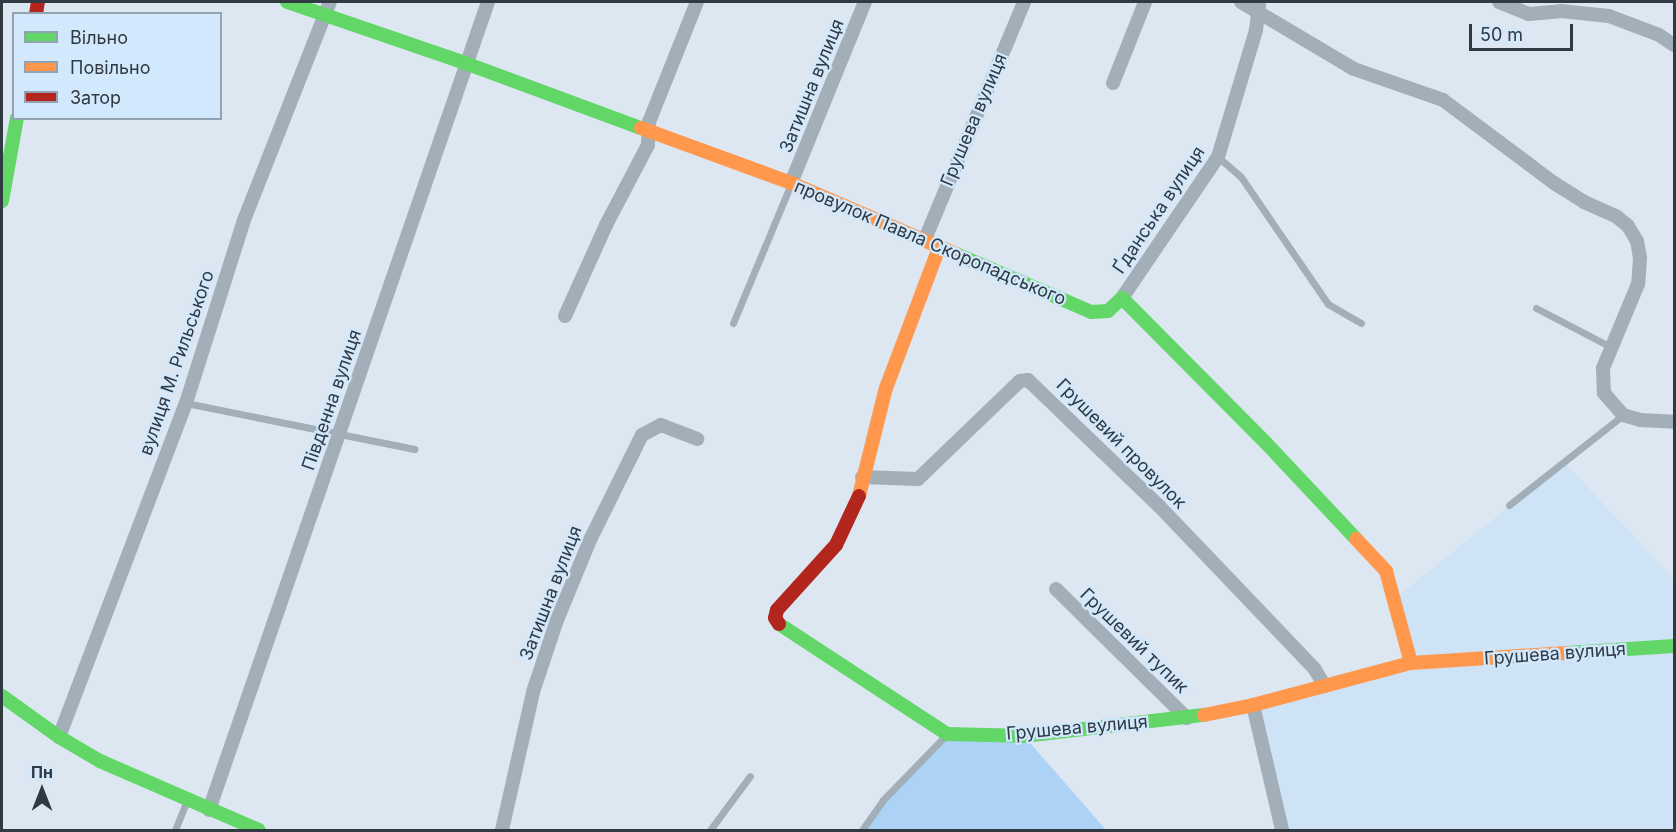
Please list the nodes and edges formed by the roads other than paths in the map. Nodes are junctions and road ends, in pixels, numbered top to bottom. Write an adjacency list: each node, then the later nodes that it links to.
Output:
1 (287, 2): 10 (street, провулок Павла Скоропадського)
2 (488, 2): 12 (street, Південна вулиця)
3 (697, 2): 15 (street)
4 (865, 2): 17 (street, Затишна вулиця)
5 (1024, 2): 19 (street, Грушева вулиця)
6 (1146, 2): 13 (street)
7 (1241, 2): 9 (street)
8 (1499, 2): 11 (street)
9 (1259, 6): 16 (street, Ґданська вулиця); 26 (street)
10 (328, 7): 12 (street, провулок Павла Скоропадського); 27 (street, вулиця М. Рильського)
11 (1674, 45)
12 (465, 63): 15 (street, провулок Павла Скоропадського); 30 (street, Південна вулиця)
13 (1113, 83)
14 (17, 120): 18 (street)
15 (649, 130): 17 (street, провулок Павла Скоропадського); 23 (street)
16 (1218, 157): 21 (street, Ґданська вулиця); 25 (lane)
17 (791, 183): 19 (street, провулок Павла Скоропадського); 24 (lane)
18 (2, 201)
19 (925, 239): 20 (street, провулок Павла Скоропадського)
20 (939, 248): 21 (street, провулок Павла Скоропадського); 33 (street)
21 (1122, 298): 37 (street)
22 (1536, 308): 26 (lane)
23 (565, 316)
24 (733, 323)
25 (1361, 323)
26 (1611, 347): 28 (street)
27 (186, 403): 30 (lane); 43 (street, вулиця М. Рильського)
28 (1623, 415): 29 (street); 34 (lane)
29 (1674, 422)
30 (339, 436): 32 (lane); 46 (street, Південна вулиця)
31 (696, 439): 49 (street, Затишна вулиця)
32 (414, 449)
33 (862, 477): 38 (street, Грушевий провулок); 42 (street)
34 (1509, 505)
35 (1056, 589): 41 (street, Грушевий тупик)
36 (1674, 646): 37 (street, Грушева вулиця)
37 (1411, 663): 38 (street, Грушева вулиця)
38 (1325, 686): 40 (street, Грушева вулиця)
39 (2, 696): 43 (street)
40 (1253, 705): 41 (street, Грушева вулиця); 52 (street)
41 (1187, 718): 42 (street, Грушева вулиця)
42 (947, 734): 51 (lane)
43 (59, 737): 45 (street)
44 (750, 776): 50 (lane)
45 (186, 801): 46 (street); 47 (lane)
46 (209, 810): 48 (street)
47 (175, 831)
48 (259, 831)
49 (502, 831)
50 (710, 831)
51 (862, 831)
52 (1282, 831)

